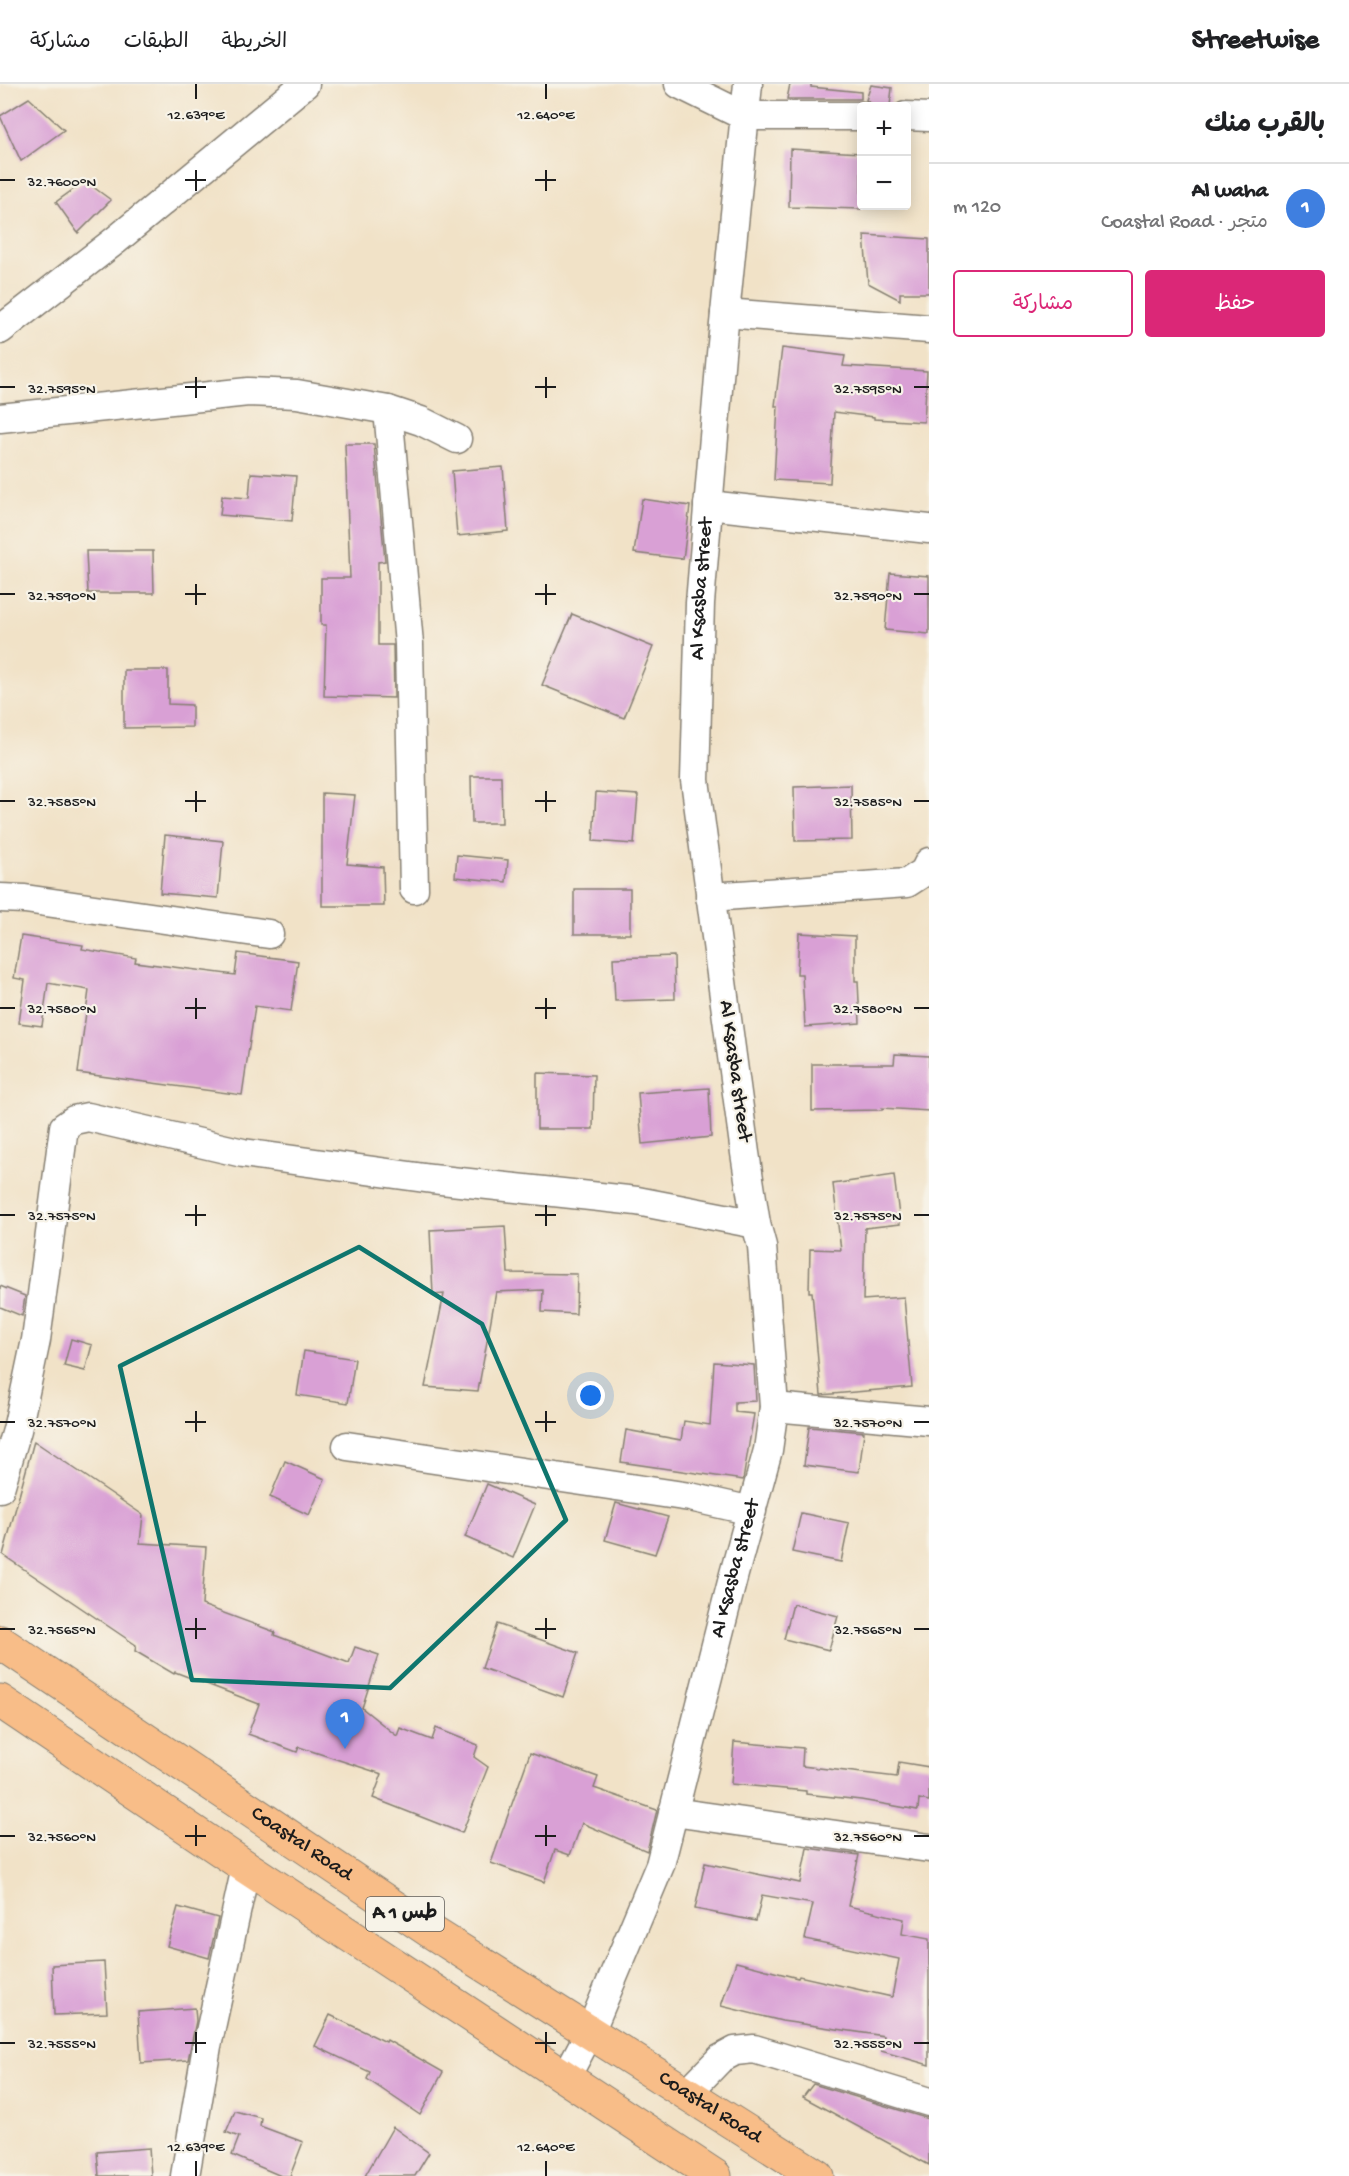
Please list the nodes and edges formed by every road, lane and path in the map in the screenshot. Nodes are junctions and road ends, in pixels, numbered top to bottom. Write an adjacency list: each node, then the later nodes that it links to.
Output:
1 (305, 84): 10 (street)
2 (679, 84): 4 (street)
3 (748, 84): 4 (street, Al Ksasba street)
4 (744, 116): 5 (street); 8 (street, Al Ksasba street)
5 (857, 116)
6 (911, 116): 7 (street)
7 (929, 117)
8 (725, 313): 9 (street); 14 (street, Al Ksasba street)
9 (929, 329)
10 (0, 330)
11 (387, 410): 12 (street); 13 (street); 17 (street)
12 (0, 418)
13 (458, 439)
14 (708, 505): 15 (street); 18 (street, Al Ksasba street)
15 (929, 529)
16 (929, 862): 18 (street)
17 (414, 889)
18 (710, 897): 21 (street, Al Ksasba street)
19 (0, 898): 20 (street)
20 (269, 934)
21 (756, 1224): 22 (street, Al Ksasba street); 25 (street)
22 (774, 1407): 23 (street); 26 (street, Al Ksasba street)
23 (929, 1420)
24 (347, 1446): 26 (street)
25 (0, 1488)
26 (752, 1510): 29 (street, Al Ksasba street)
27 (0, 1642): 32 (highway, Coastal Road / A 1 طس)
28 (0, 1701): 31 (highway)
29 (673, 1812): 30 (street); 32 (street, Al Ksasba street)
30 (929, 1848)
31 (246, 1867): 33 (highway); 36 (street)
32 (590, 2032): 33 (street, Al Ksasba street); 34 (highway, Coastal Road / A 1 طس)
33 (566, 2077): 37 (highway)
34 (687, 2093): 35 (street); 38 (highway, Coastal Road / A 1 طس)
35 (929, 2102)
36 (185, 2176)
37 (715, 2176)
38 (817, 2176)

